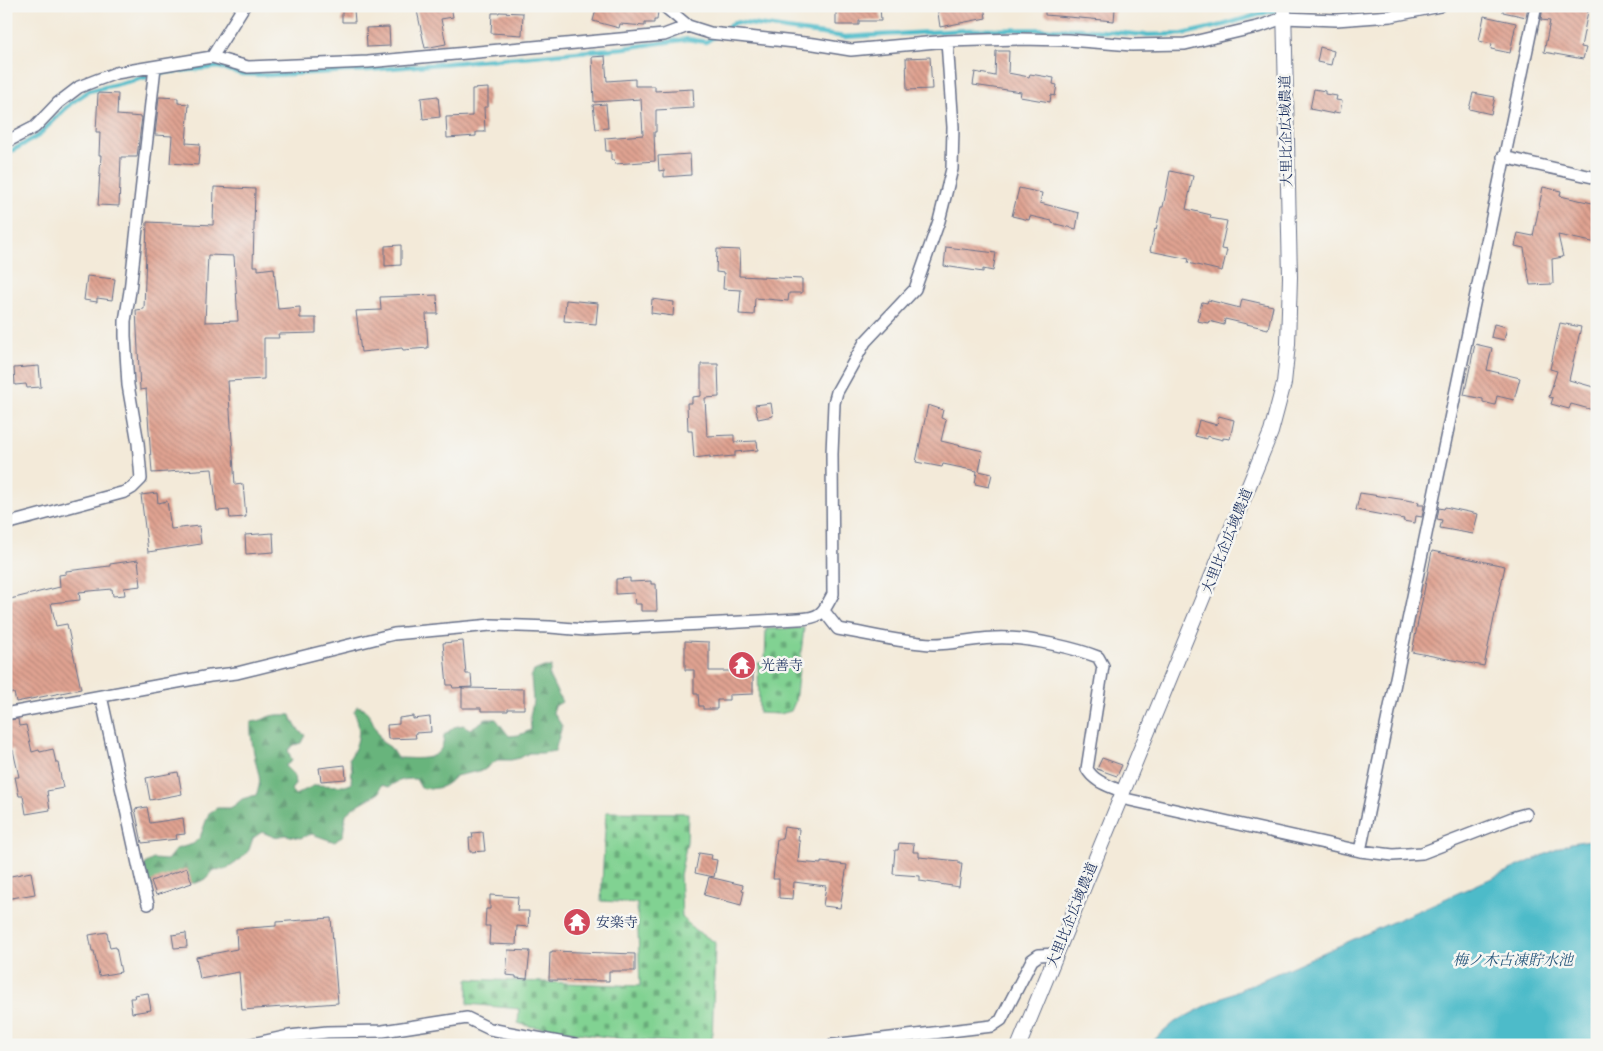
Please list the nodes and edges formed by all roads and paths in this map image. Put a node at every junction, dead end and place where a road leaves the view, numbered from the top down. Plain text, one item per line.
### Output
1 (244, 6) edge
2 (664, 6) edge
3 (1440, 6) edge
4 (1536, 6) edge
5 (1284, 12) edge
6 (688, 26) junction
7 (947, 41) junction
8 (212, 56) junction
9 (155, 67) junction
10 (6, 142) edge
11 (1503, 158) junction
12 (1597, 178) edge
13 (6, 524) edge
14 (824, 611) junction
15 (101, 696) junction
16 (6, 712) edge
17 (1122, 795) junction
18 (1526, 814) dead end
19 (1360, 851) junction
20 (148, 904) dead end
21 (1056, 954) junction
22 (247, 1045) edge
23 (574, 1045) edge
24 (832, 1045) edge
25 (1019, 1045) edge

1 - 8 street
2 - 6 street
3 - 5 street
4 - 11 street
5 - 7 street
5 - 17 street, 大里比企広域農道
6 - 7 street
6 - 8 street
7 - 14 street
8 - 9 street
9 - 10 street
9 - 13 street
11 - 12 street
11 - 19 street
14 - 15 street
14 - 17 street
15 - 16 street
15 - 20 street
17 - 19 street
17 - 21 street, 大里比企広域農道
18 - 19 street
21 - 24 street
21 - 25 street, 大里比企広域農道
22 - 23 street

